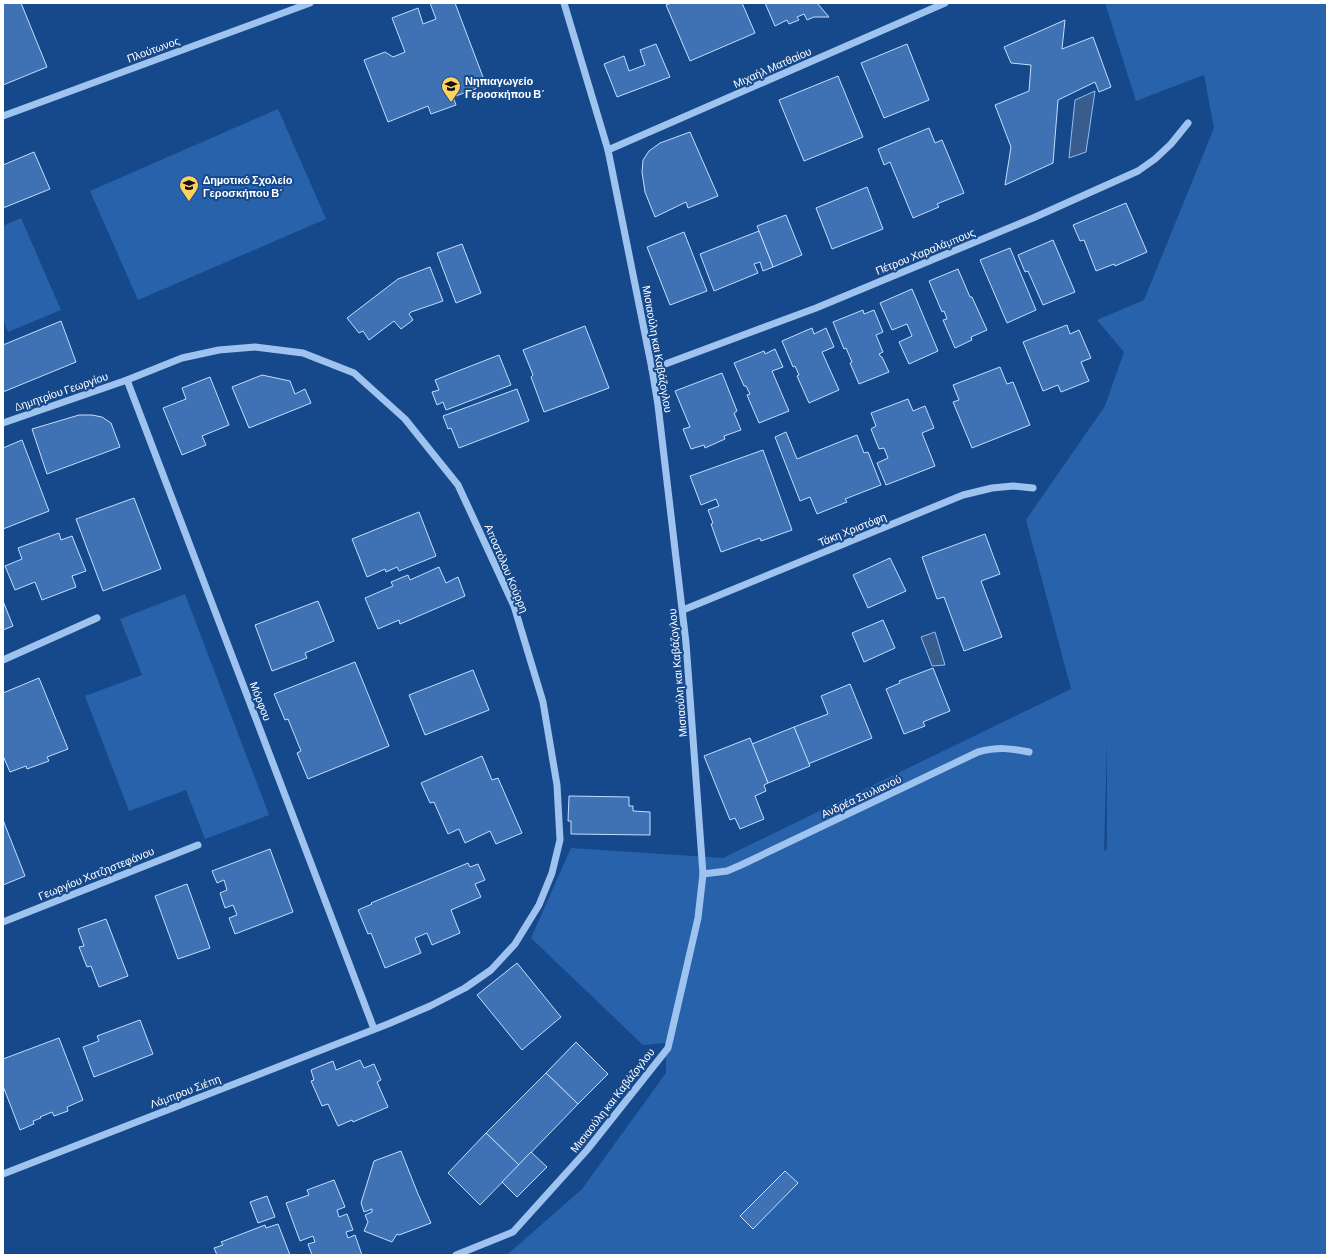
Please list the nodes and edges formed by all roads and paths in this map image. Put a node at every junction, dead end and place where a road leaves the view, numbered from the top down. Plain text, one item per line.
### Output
1 (310, 3) edge
2 (564, 3) edge
3 (945, 3) edge
4 (3, 116) edge
5 (1188, 123) dead end
6 (608, 150) junction
7 (652, 369) junction
8 (127, 380) junction
9 (3, 422) edge
10 (1033, 488) dead end
11 (683, 610) junction
12 (97, 618) dead end
13 (3, 660) edge
14 (1029, 752) dead end
15 (198, 845) dead end
16 (703, 874) junction
17 (3, 922) edge
18 (374, 1029) junction
19 (3, 1174) edge
20 (456, 1255) edge

1 - 4 street, Πλούτωνος
2 - 6 street, Μισιαούλη και Καβάζογλου
3 - 6 street, Μιχαήλ Ματθαίου
5 - 7 street, Πέτρου Χαραλάμπους
6 - 7 street, Μισιαούλη και Καβάζογλου
7 - 11 street, Μισιαούλη και Καβάζογλου
8 - 9 street, Δημητρίου Γεωργίου
8 - 18 street, Μόρφου
8 - 18 street, Αποστόλου Κούρρη
10 - 11 street, Τάκη Χριστόφη
11 - 16 street, Μισιαούλη και Καβάζογλου
12 - 13 street
14 - 16 street, Ανδρέα Στυλιανού
15 - 17 street, Γεωργίου Χατζηστεφάνου
16 - 20 street, Μισιαούλη και Καβάζογλου
18 - 19 street, Λάμπρου Σιέπη

